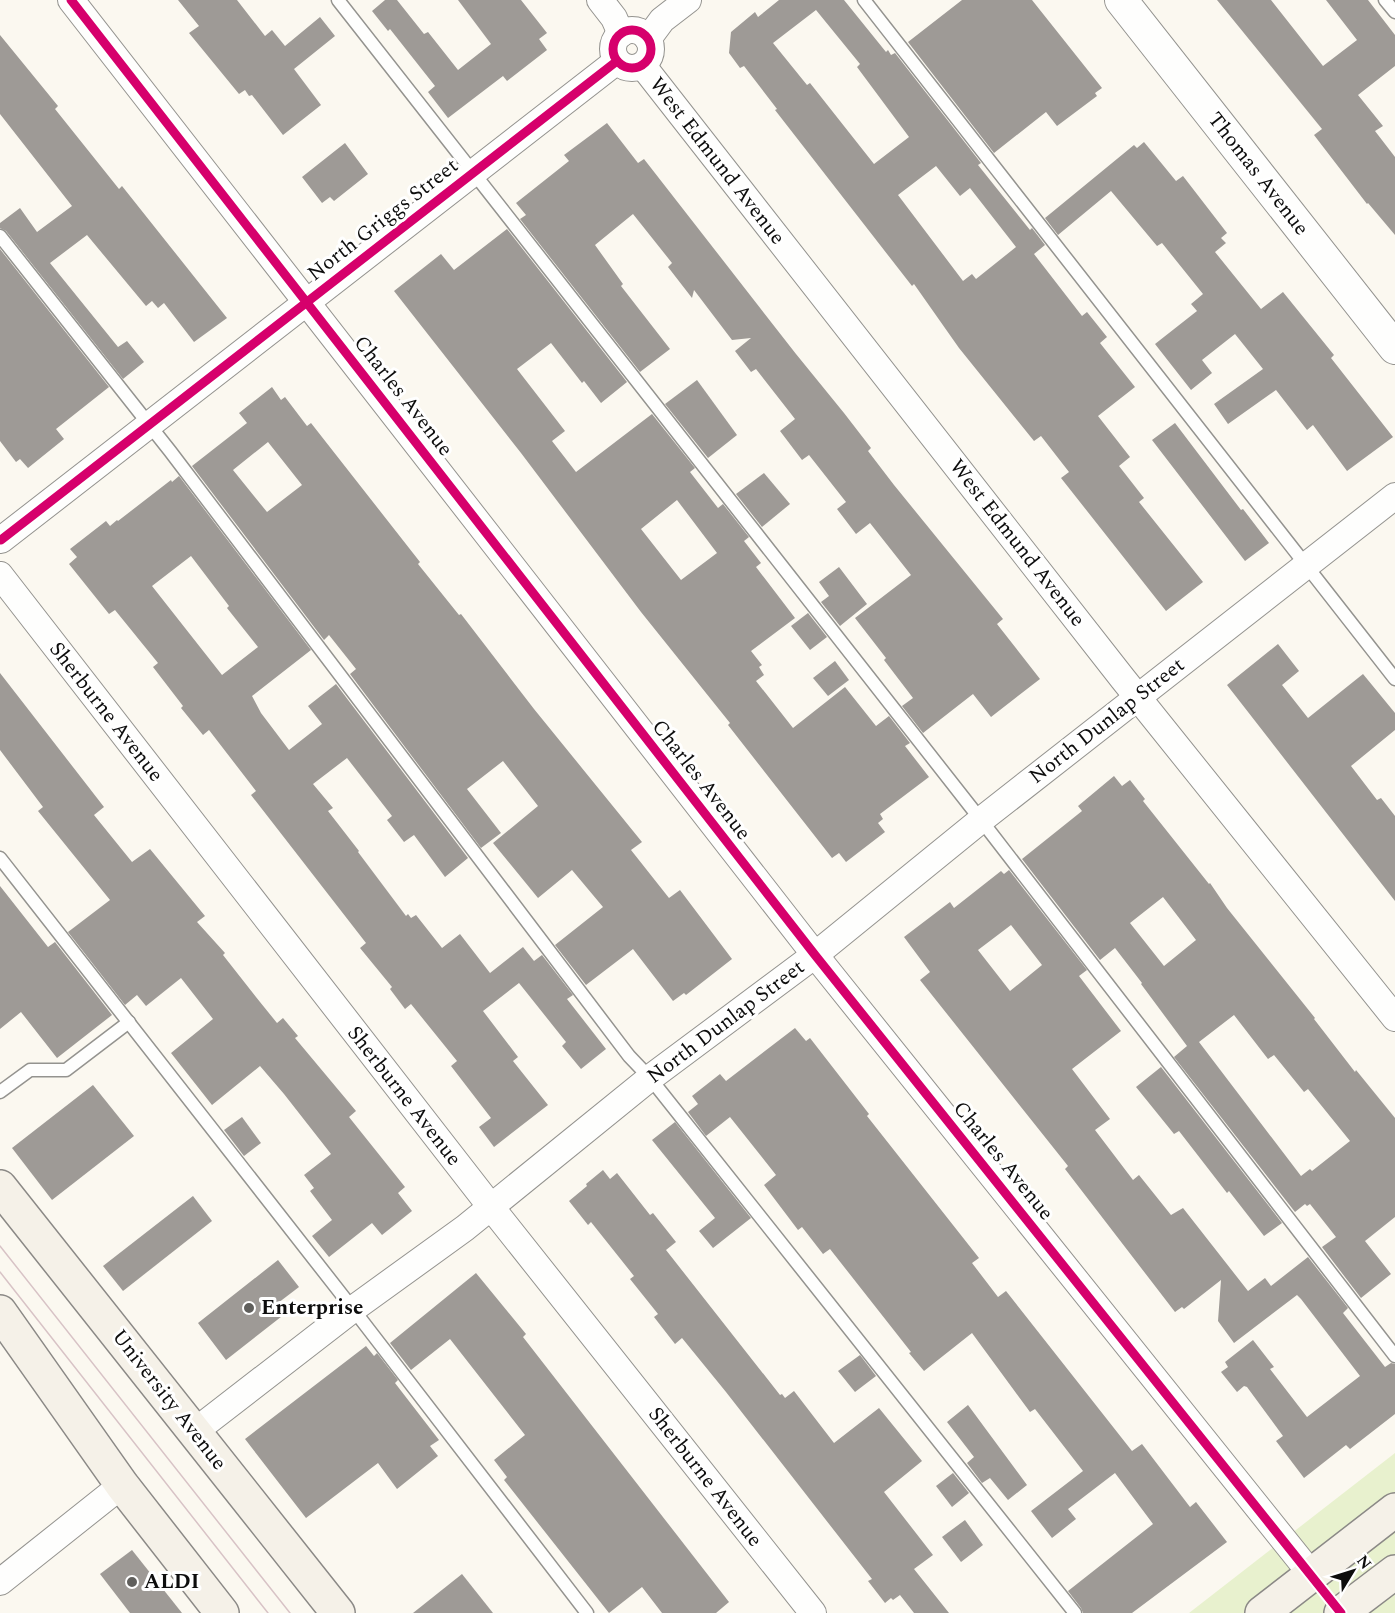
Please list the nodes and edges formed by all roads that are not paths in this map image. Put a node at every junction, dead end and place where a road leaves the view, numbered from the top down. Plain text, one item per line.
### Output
1 (71, 0) edge
2 (338, 0) edge
3 (600, 0) edge
4 (688, 0) edge
5 (864, 0) edge
6 (1121, 0) edge
7 (1385, 0) edge
8 (1395, 12) edge
9 (621, 34) junction
10 (648, 39) junction
11 (617, 62) junction
12 (643, 66) junction
13 (475, 172) junction
14 (0, 236) edge
15 (306, 303) junction
16 (1395, 348) edge
17 (150, 425) junction
18 (1395, 496) edge
19 (1, 540) edge
20 (1305, 564) junction
21 (0, 568) edge
22 (0, 575) edge
23 (1395, 679) edge
24 (1138, 698) junction
25 (981, 819) junction
26 (0, 858) edge
27 (815, 955) junction
28 (1395, 1018) edge
29 (129, 1022) junction
30 (650, 1078) junction
31 (0, 1092) edge
32 (0, 1187) edge
33 (491, 1208) junction
34 (353, 1309) junction
35 (0, 1312) edge
36 (1395, 1356) edge
37 (194, 1432) junction
38 (122, 1485) junction
39 (1395, 1510) edge
40 (1395, 1572) edge
41 (1312, 1575) junction
42 (0, 1582) edge
43 (222, 1613) edge
44 (338, 1613) edge
45 (587, 1613) edge
46 (813, 1613) edge
47 (1075, 1613) edge
48 (1262, 1613) edge
49 (1341, 1613) edge

1 - 15 street, Charles Avenue
2 - 13 lane
3 - 9 street
4 - 10 street
5 - 20 lane
6 - 16 street, Thomas Avenue
7 - 8 lane
9 - 10 street
9 - 11 street
10 - 12 street
11 - 12 street
11 - 13 street, North Griggs Street
12 - 24 street, West Edmund Avenue
13 - 15 street, North Griggs Street
13 - 25 lane
14 - 17 lane
15 - 17 street, North Griggs Street
15 - 27 street, Charles Avenue
17 - 19 street, North Griggs Street
17 - 30 lane
18 - 20 street, North Dunlap Street
19 - 21 street
20 - 23 lane
20 - 24 street, North Dunlap Street
22 - 33 street, Sherburne Avenue
24 - 25 street, North Dunlap Street
24 - 28 street, West Edmund Avenue
25 - 27 street, North Dunlap Street
25 - 36 lane
26 - 29 lane
27 - 30 street, North Dunlap Street
27 - 41 street, Charles Avenue
29 - 31 lane
29 - 34 lane
30 - 33 street, North Dunlap Street
30 - 47 lane
32 - 37 main road, University Avenue
33 - 34 street, North Dunlap Street
33 - 46 street, Sherburne Avenue
34 - 37 street, North Dunlap Street
34 - 45 lane
35 - 38 main road
37 - 44 main road, University Avenue
38 - 42 street
38 - 43 main road
39 - 41 main road
40 - 49 main road
41 - 48 main road

